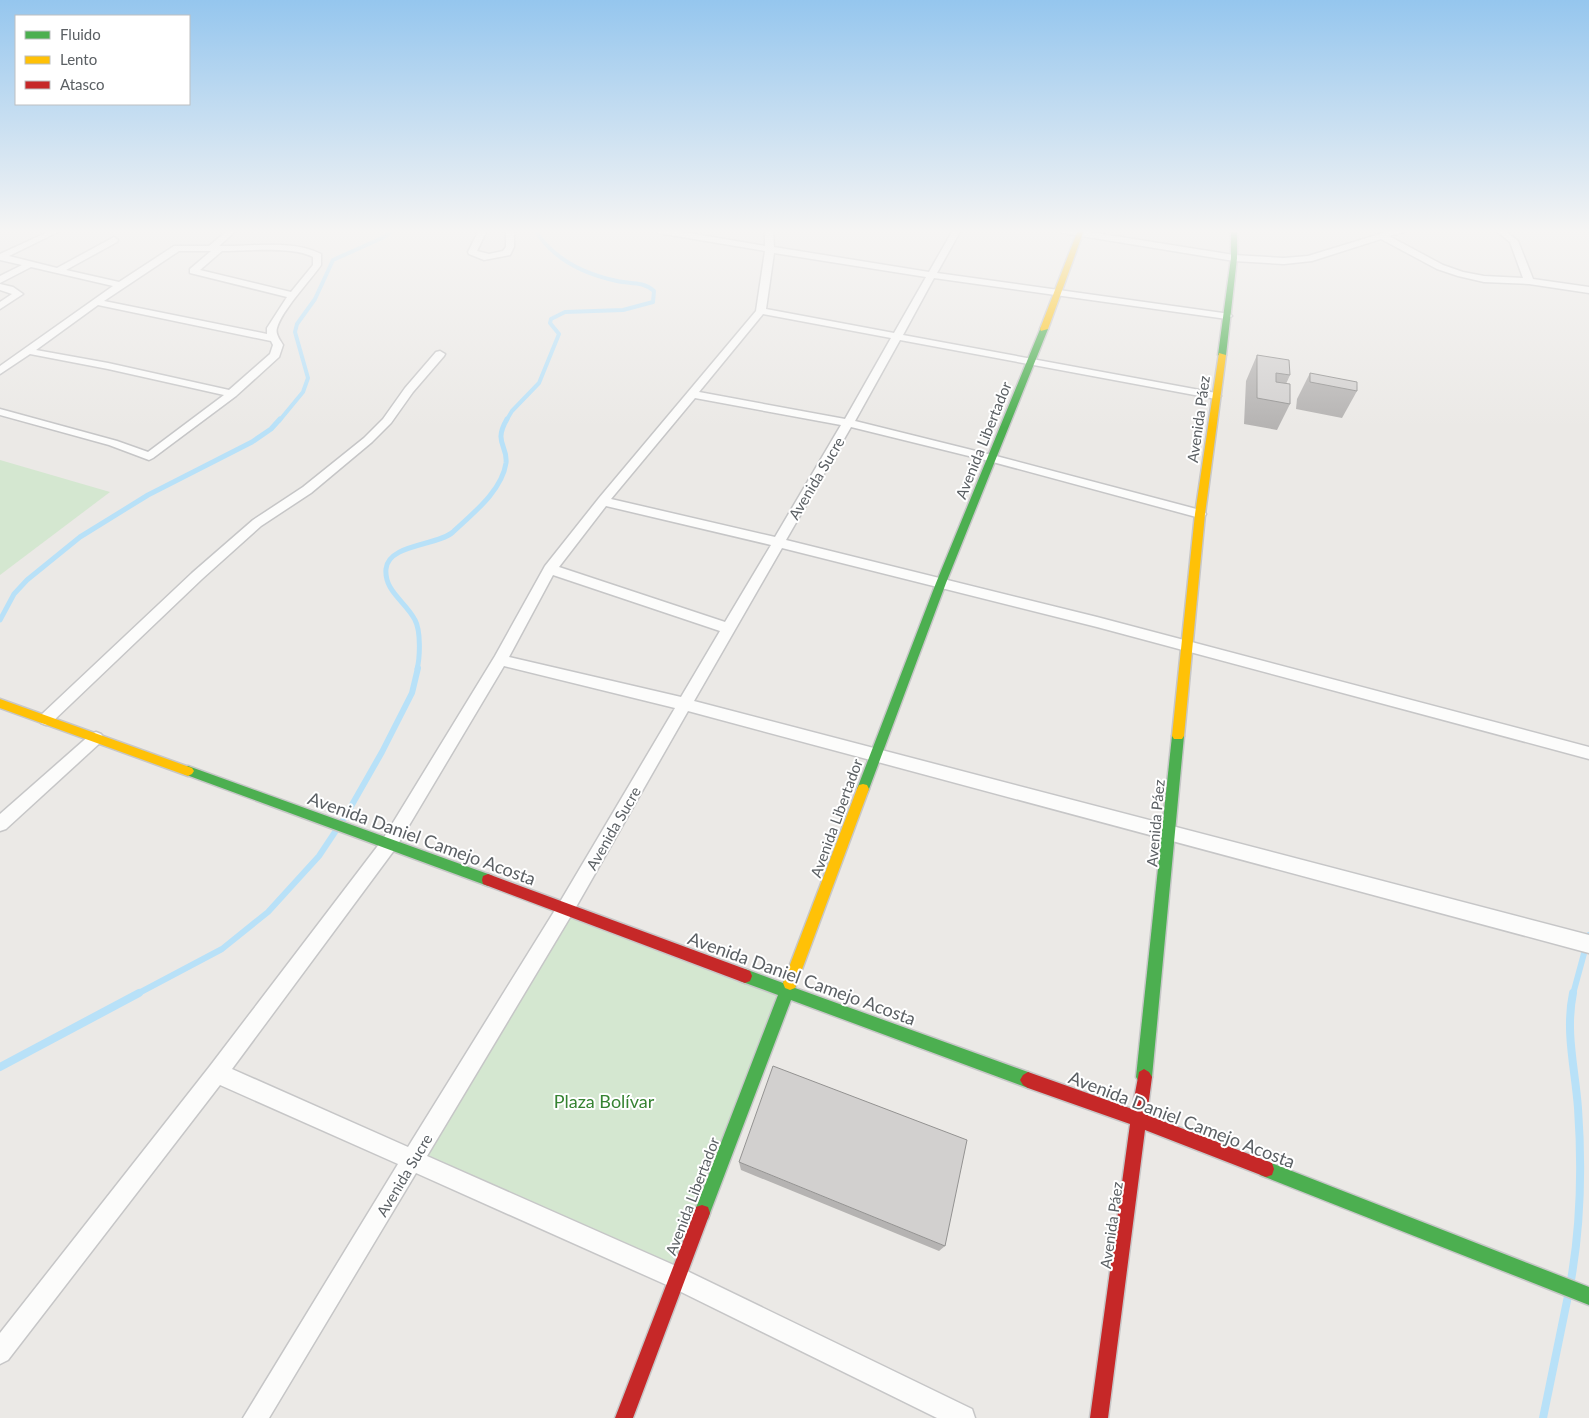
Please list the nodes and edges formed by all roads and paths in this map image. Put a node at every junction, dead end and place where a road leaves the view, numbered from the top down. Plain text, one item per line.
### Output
1 (15, 296) edge
2 (104, 296) edge
3 (291, 296) edge
4 (763, 296) edge
5 (919, 296) edge
6 (1055, 296) edge
7 (1080, 296) edge
8 (1230, 296) edge
9 (96, 302) junction
10 (0, 306) edge
11 (761, 310) junction
12 (1228, 316) junction
13 (897, 336) junction
14 (276, 339) junction
15 (28, 351) junction
16 (440, 354) dead end
17 (1032, 360) junction
18 (0, 371) edge
19 (232, 394) junction
20 (691, 394) junction
21 (1216, 396) junction
22 (0, 412) edge
23 (848, 424) junction
24 (992, 458) junction
25 (603, 501) junction
26 (1200, 514) junction
27 (779, 541) junction
28 (550, 568) junction
29 (942, 583) junction
30 (728, 628) junction
31 (1186, 644) junction
32 (500, 660) junction
33 (0, 703) edge
34 (684, 704) junction
35 (46, 719) junction
36 (96, 738) junction
37 (1589, 753) edge
38 (875, 754) junction
39 (0, 824) edge
40 (1170, 831) junction
41 (389, 844) junction
42 (566, 908) junction
43 (1589, 944) edge
44 (788, 992) junction
45 (217, 1073) junction
46 (1140, 1120) junction
47 (413, 1161) junction
48 (676, 1278) junction
49 (1589, 1296) edge
50 (0, 1352) edge
51 (255, 1418) edge
52 (624, 1418) edge
53 (963, 1418) edge
54 (1099, 1418) edge

1 - 10 street
2 - 9 street
3 - 14 street
4 - 11 street
5 - 13 street, Avenida Sucre
6 - 17 main road, Avenida Libertador
7 - 12 street
8 - 12 main road, Avenida Páez
9 - 14 street
9 - 15 street
11 - 13 street
11 - 20 street
12 - 21 main road, Avenida Páez
13 - 17 street
13 - 23 street, Avenida Sucre
14 - 19 street
15 - 18 street
15 - 19 street
16 - 35 street
17 - 21 street
17 - 24 main road, Avenida Libertador
19 - 22 street
20 - 23 street
20 - 25 street
21 - 26 main road, Avenida Páez
23 - 24 street
23 - 27 street, Avenida Sucre
24 - 26 street
24 - 29 main road, Avenida Libertador
25 - 27 street
25 - 28 street
26 - 31 main road, Avenida Páez
27 - 29 street
27 - 30 street, Avenida Sucre
28 - 30 street
28 - 32 street
29 - 31 street
29 - 38 main road, Avenida Libertador
30 - 34 street, Avenida Sucre
31 - 37 street
31 - 40 main road, Avenida Páez
32 - 34 street
32 - 41 street
33 - 35 main road, Avenida Daniel Camejo Acosta
34 - 38 street
34 - 42 street, Avenida Sucre
35 - 36 main road, Avenida Daniel Camejo Acosta
36 - 39 street
36 - 41 main road, Avenida Daniel Camejo Acosta
38 - 40 street
38 - 44 main road, Avenida Libertador
40 - 43 street
40 - 46 main road, Avenida Páez
41 - 42 main road, Avenida Daniel Camejo Acosta
41 - 45 street
42 - 44 main road, Avenida Daniel Camejo Acosta
42 - 47 street, Avenida Sucre
44 - 46 main road, Avenida Daniel Camejo Acosta
44 - 48 main road, Avenida Libertador
45 - 47 street
45 - 50 street
46 - 49 main road, Avenida Daniel Camejo Acosta
46 - 54 main road, Avenida Páez
47 - 48 street
47 - 51 street, Avenida Sucre
48 - 52 main road, Avenida Libertador
48 - 53 street

